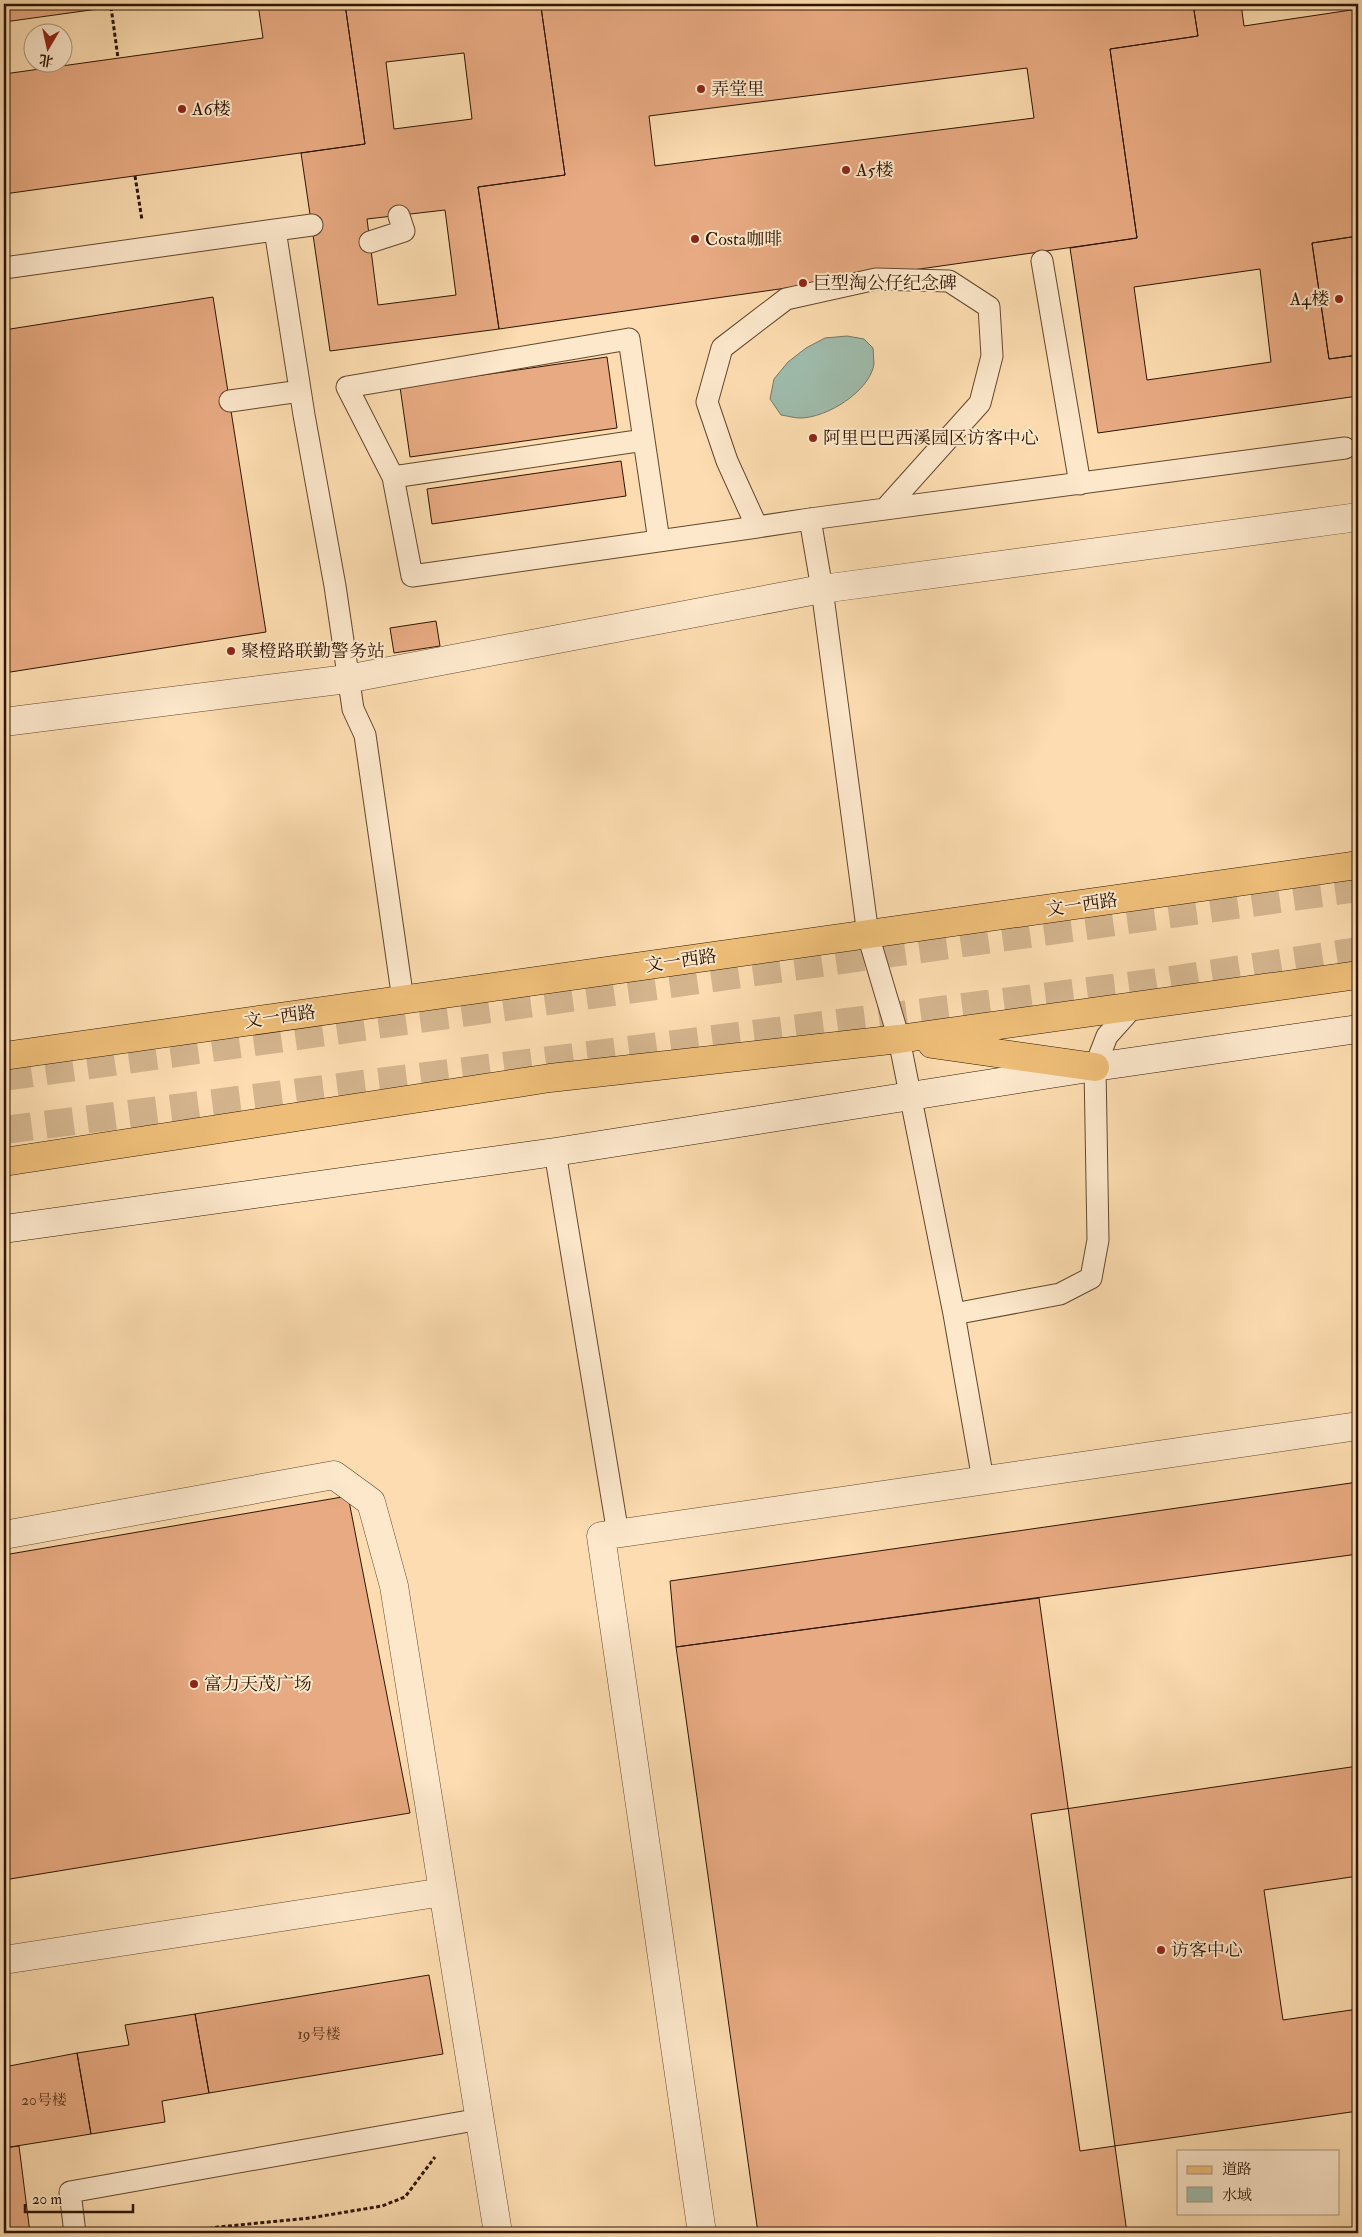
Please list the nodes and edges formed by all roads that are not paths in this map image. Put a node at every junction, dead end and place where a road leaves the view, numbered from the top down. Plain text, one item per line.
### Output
1 (398, 216) dead end
2 (312, 225) dead end
3 (275, 230) junction
4 (370, 242) dead end
5 (1042, 261) dead end
6 (4, 268) edge
7 (300, 391) junction
8 (230, 401) dead end
9 (644, 440) junction
10 (1345, 448) dead end
11 (393, 478) junction
12 (1080, 484) junction
13 (885, 509) junction
14 (1358, 517) edge
15 (810, 519) junction
16 (757, 527) junction
17 (659, 541) junction
18 (822, 589) junction
19 (348, 679) junction
20 (4, 722) edge
21 (1358, 865) edge
22 (868, 936) junction
23 (1358, 975) edge
24 (403, 1000) junction
25 (1133, 1008) junction
26 (1358, 1029) edge
27 (899, 1039) junction
28 (4, 1056) edge
29 (1095, 1067) junction
30 (910, 1096) junction
31 (555, 1152) junction
32 (4, 1162) edge
33 (4, 1229) edge
34 (954, 1314) junction
35 (1358, 1426) edge
36 (983, 1480) junction
37 (618, 1534) junction
38 (4, 1535) edge
39 (443, 1892) junction
40 (4, 1960) edge
41 (470, 2120) junction
42 (75, 2233) edge
43 (498, 2233) edge
44 (702, 2233) edge

1 - 4 lane
2 - 3 lane
3 - 6 lane
3 - 7 lane
5 - 12 lane
7 - 8 lane
7 - 19 lane
9 - 11 lane
9 - 11 lane
9 - 17 lane
10 - 12 lane
11 - 17 lane
12 - 13 lane
13 - 15 lane
13 - 16 lane
14 - 18 street
15 - 16 lane
15 - 18 lane
16 - 17 lane
18 - 19 street
18 - 22 lane
19 - 20 street
19 - 24 lane
21 - 22 main road, 文一西路
22 - 24 main road, 文一西路
22 - 27 lane
23 - 25 main road
24 - 28 main road, 文一西路
25 - 27 main road
25 - 29 lane
26 - 29 street
27 - 29 main road
27 - 30 lane
27 - 32 main road
29 - 30 street
29 - 34 lane
30 - 31 street
30 - 34 lane
31 - 33 street
31 - 37 lane
34 - 36 lane
35 - 36 street
36 - 37 street
37 - 44 street
38 - 39 street
39 - 40 street
39 - 41 street
41 - 42 lane
41 - 43 street

